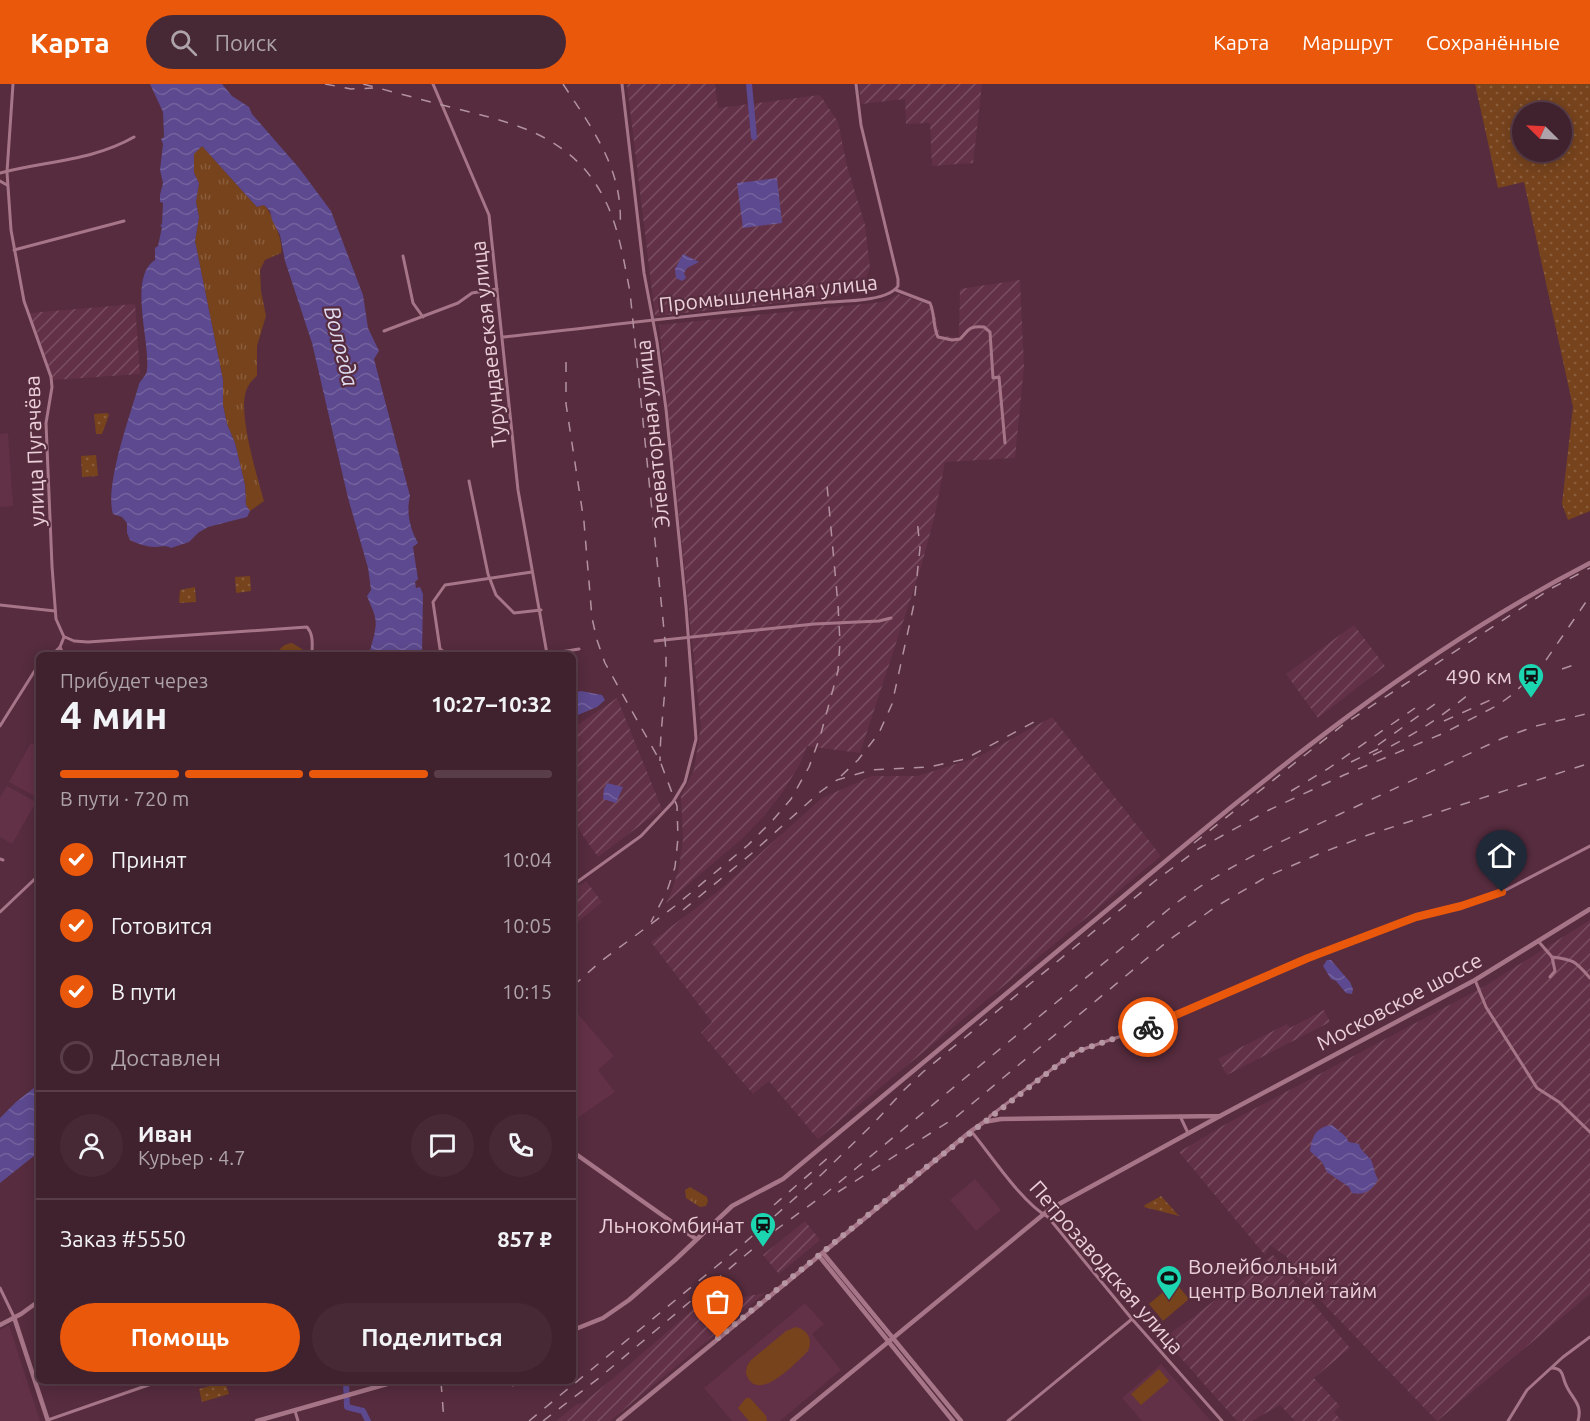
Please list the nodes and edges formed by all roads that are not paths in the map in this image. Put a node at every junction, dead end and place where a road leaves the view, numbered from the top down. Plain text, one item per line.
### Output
1 (13, 84) edge
2 (433, 84) edge
3 (622, 84) edge
4 (856, 84) edge
5 (134, 137) dead end
6 (7, 172) junction
7 (0, 173) edge
8 (0, 181) edge
9 (7, 185) junction
10 (124, 221) dead end
11 (14, 250) junction
12 (402, 256) dead end
13 (497, 289) junction
14 (896, 290) junction
15 (423, 317) junction
16 (654, 321) junction
17 (384, 331) dead end
18 (503, 337) junction
19 (1005, 443) dead end
20 (469, 481) dead end
21 (1590, 563) edge
22 (532, 572) junction
23 (489, 578) junction
24 (0, 605) edge
25 (541, 610) junction
26 (55, 611) junction
27 (891, 618) dead end
28 (64, 637) junction
29 (688, 639) junction
30 (655, 641) dead end
31 (60, 647) junction
32 (579, 649) dead end
33 (55, 652) edge
34 (62, 652) edge
35 (312, 652) edge
36 (444, 652) edge
37 (547, 652) edge
38 (560, 652) edge
39 (36, 669) edge
40 (0, 726) edge
41 (1590, 846) edge
42 (36, 878) edge
43 (576, 883) edge
44 (1590, 909) edge
45 (0, 912) edge
46 (1539, 942) junction
47 (1552, 957) junction
48 (1550, 977) dead end
49 (1590, 978) edge
50 (1475, 980) junction
51 (1180, 1116) junction
52 (1220, 1116) junction
53 (988, 1121) junction
54 (972, 1131) junction
55 (1590, 1132) edge
56 (1188, 1133) junction
57 (576, 1154) edge
58 (1043, 1214) junction
59 (694, 1238) junction
60 (821, 1254) junction
61 (0, 1288) edge
62 (36, 1303) edge
63 (14, 1317) junction
64 (1132, 1319) junction
65 (0, 1324) edge
66 (576, 1329) edge
67 (1590, 1336) edge
68 (891, 1340) junction
69 (1552, 1368) junction
70 (36, 1384) edge
71 (36, 1384) edge
72 (151, 1384) edge
73 (387, 1384) edge
74 (295, 1410) junction
75 (48, 1420) edge
76 (257, 1421) edge
77 (298, 1421) edge
78 (618, 1421) edge
79 (792, 1421) edge
80 (952, 1421) edge
81 (961, 1421) edge
82 (1008, 1421) edge
83 (1222, 1421) edge
84 (1508, 1421) edge
85 (1578, 1421) edge

1 - 6 street, улица Пугачёва
2 - 13 street, Турундаевская улица
3 - 16 street, Элеваторная улица
4 - 14 street, Промышленная улица
5 - 6 street
6 - 7 street
6 - 9 street, улица Пугачёва
8 - 9 street
9 - 11 street, улица Пугачёва
10 - 11 street
11 - 26 street, улица Пугачёва
12 - 15 street
13 - 15 street
13 - 18 street, Турундаевская улица
14 - 16 street, Промышленная улица
14 - 19 street
15 - 17 street
16 - 18 street, Промышленная улица
16 - 29 street, Элеваторная улица
18 - 22 street, Турундаевская улица
20 - 23 street
21 - 59 street
22 - 23 street
22 - 25 street, Турундаевская улица
23 - 25 street
23 - 36 street
24 - 26 street
25 - 37 street, Турундаевская улица
26 - 28 street, улица Пугачёва
27 - 29 street
28 - 31 street
28 - 35 street
29 - 30 street
29 - 43 street, Элеваторная улица
31 - 33 street
31 - 34 street
32 - 38 street
39 - 40 street
41 - 53 street
42 - 45 street
44 - 46 street, Московское шоссе
46 - 47 street
46 - 50 street, Московское шоссе
47 - 48 street
47 - 49 street
50 - 52 street, Московское шоссе
50 - 55 street
51 - 52 street, Московское шоссе
51 - 53 street, Московское шоссе
51 - 56 street
52 - 56 street, Московское шоссе
53 - 54 street
54 - 58 street, Петрозаводская улица
54 - 60 street
56 - 58 street, Московское шоссе
57 - 59 street
58 - 64 street, Петрозаводская улица
58 - 68 street, Московское шоссе
59 - 66 street
60 - 68 street
60 - 78 street
61 - 63 street
62 - 63 street
63 - 65 street
63 - 70 street
64 - 82 street
64 - 83 street, Петрозаводская улица
67 - 69 street
68 - 79 street, Московское шоссе
68 - 80 street
68 - 81 street
69 - 84 street
69 - 85 street
71 - 75 street
72 - 75 street
73 - 74 street
74 - 76 street
74 - 77 street

